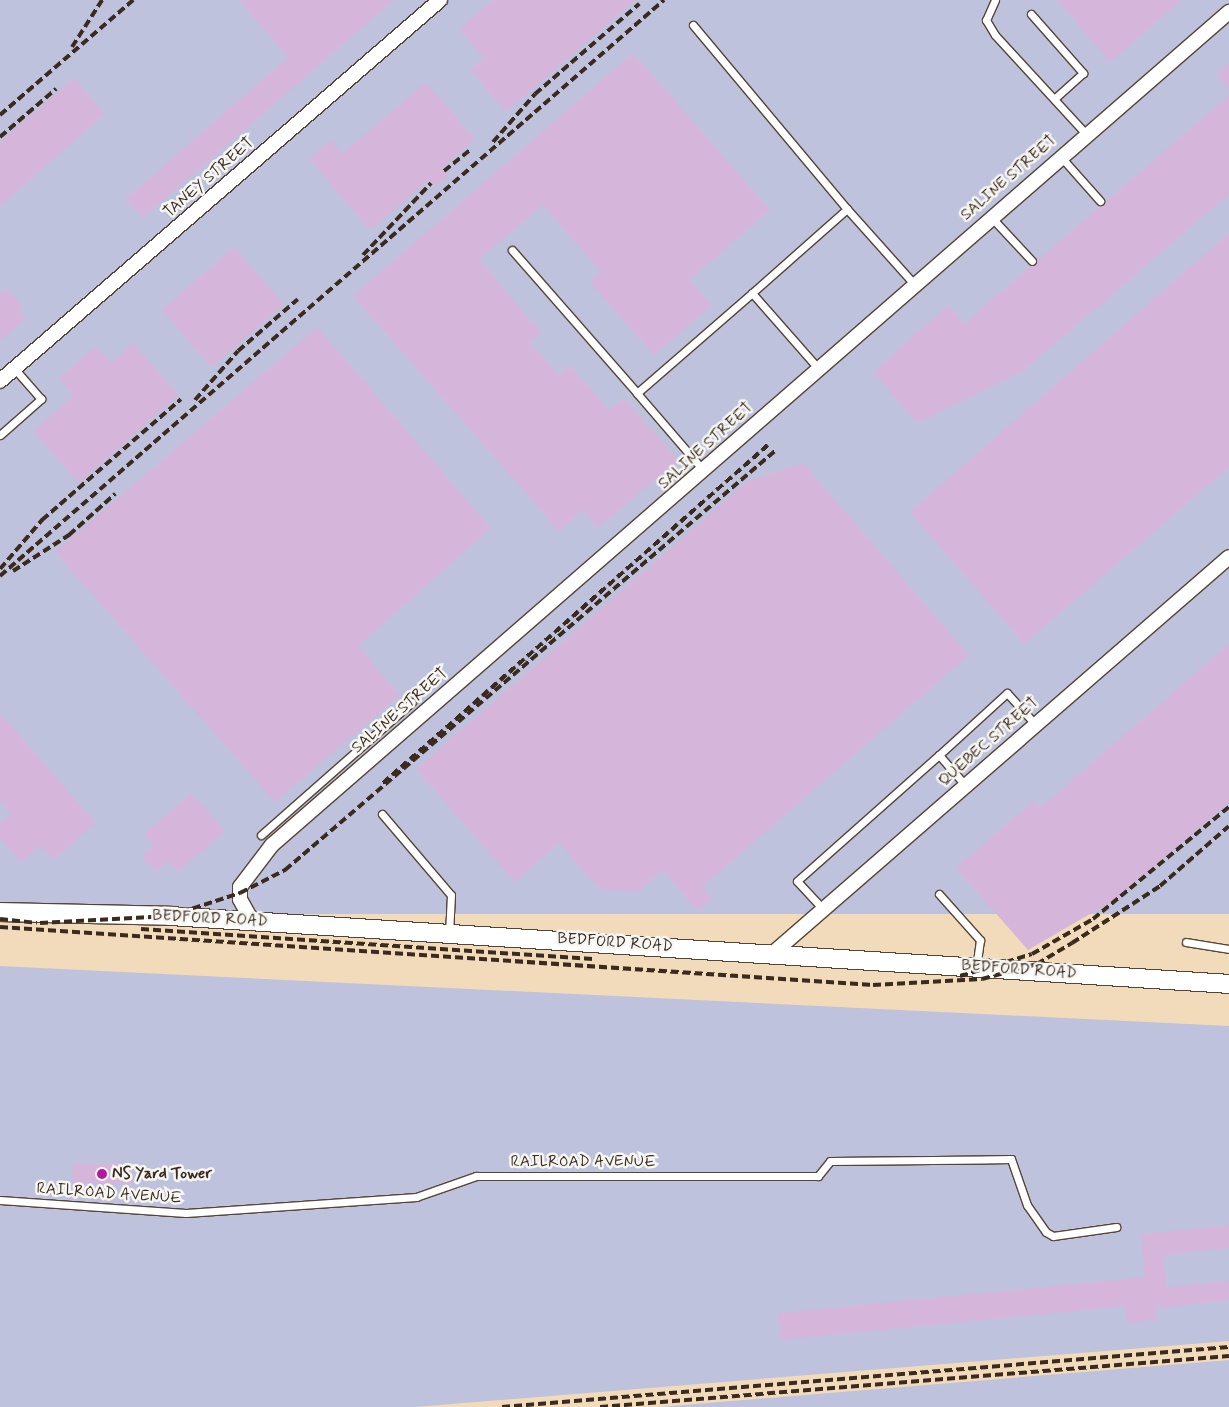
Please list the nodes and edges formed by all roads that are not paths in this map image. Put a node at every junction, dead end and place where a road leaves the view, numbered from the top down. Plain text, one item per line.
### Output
1 (440, 0) edge
2 (995, 0) edge
3 (1229, 12) edge
4 (1031, 14) dead end
5 (693, 25) dead end
6 (1055, 98) junction
7 (1086, 134) junction
8 (1061, 156) junction
9 (1100, 201) dead end
10 (847, 209) junction
11 (991, 217) junction
12 (512, 250) dead end
13 (1032, 262) dead end
14 (914, 284) junction
15 (752, 293) junction
16 (14, 368) junction
17 (818, 368) junction
18 (0, 380) edge
19 (637, 393) junction
20 (0, 434) edge
21 (705, 471) junction
22 (1229, 557) edge
23 (412, 702) dead end
24 (1036, 725) junction
25 (356, 752) junction
26 (939, 755) junction
27 (366, 764) junction
28 (966, 786) junction
29 (382, 814) dead end
30 (261, 836) dead end
31 (939, 894) dead end
32 (823, 909) junction
33 (0, 912) edge
34 (252, 921) junction
35 (449, 933) junction
36 (1186, 942) dead end
37 (1229, 949) edge
38 (772, 954) junction
39 (976, 968) junction
40 (1229, 984) edge
41 (0, 1200) edge
42 (1116, 1227) dead end

1 - 16 street, TANEY STREET
2 - 6 lane
3 - 7 street, SALINE STREET
4 - 6 lane
5 - 10 lane
6 - 7 lane
7 - 8 street, SALINE STREET
8 - 9 lane
8 - 11 street, SALINE STREET
10 - 14 lane
10 - 15 lane
11 - 13 lane
11 - 14 street, SALINE STREET
12 - 19 lane
14 - 17 street, SALINE STREET
15 - 17 lane
15 - 19 lane
16 - 18 street, TANEY STREET
16 - 20 lane
17 - 21 street, SALINE STREET
19 - 21 lane
21 - 27 street, SALINE STREET
22 - 24 street, QUEBEC STREET
23 - 25 lane
24 - 26 lane
24 - 28 street, QUEBEC STREET
25 - 27 lane
25 - 30 lane
26 - 28 lane
26 - 32 lane
27 - 34 street, SALINE STREET
28 - 32 street, QUEBEC STREET
29 - 35 lane
31 - 39 lane
32 - 38 street, QUEBEC STREET
33 - 34 street, BEDFORD ROAD
34 - 35 street, BEDFORD ROAD
35 - 38 street, BEDFORD ROAD
36 - 37 lane
38 - 39 street, BEDFORD ROAD
39 - 40 street, BEDFORD ROAD
41 - 42 lane, RAILROAD AVENUE

